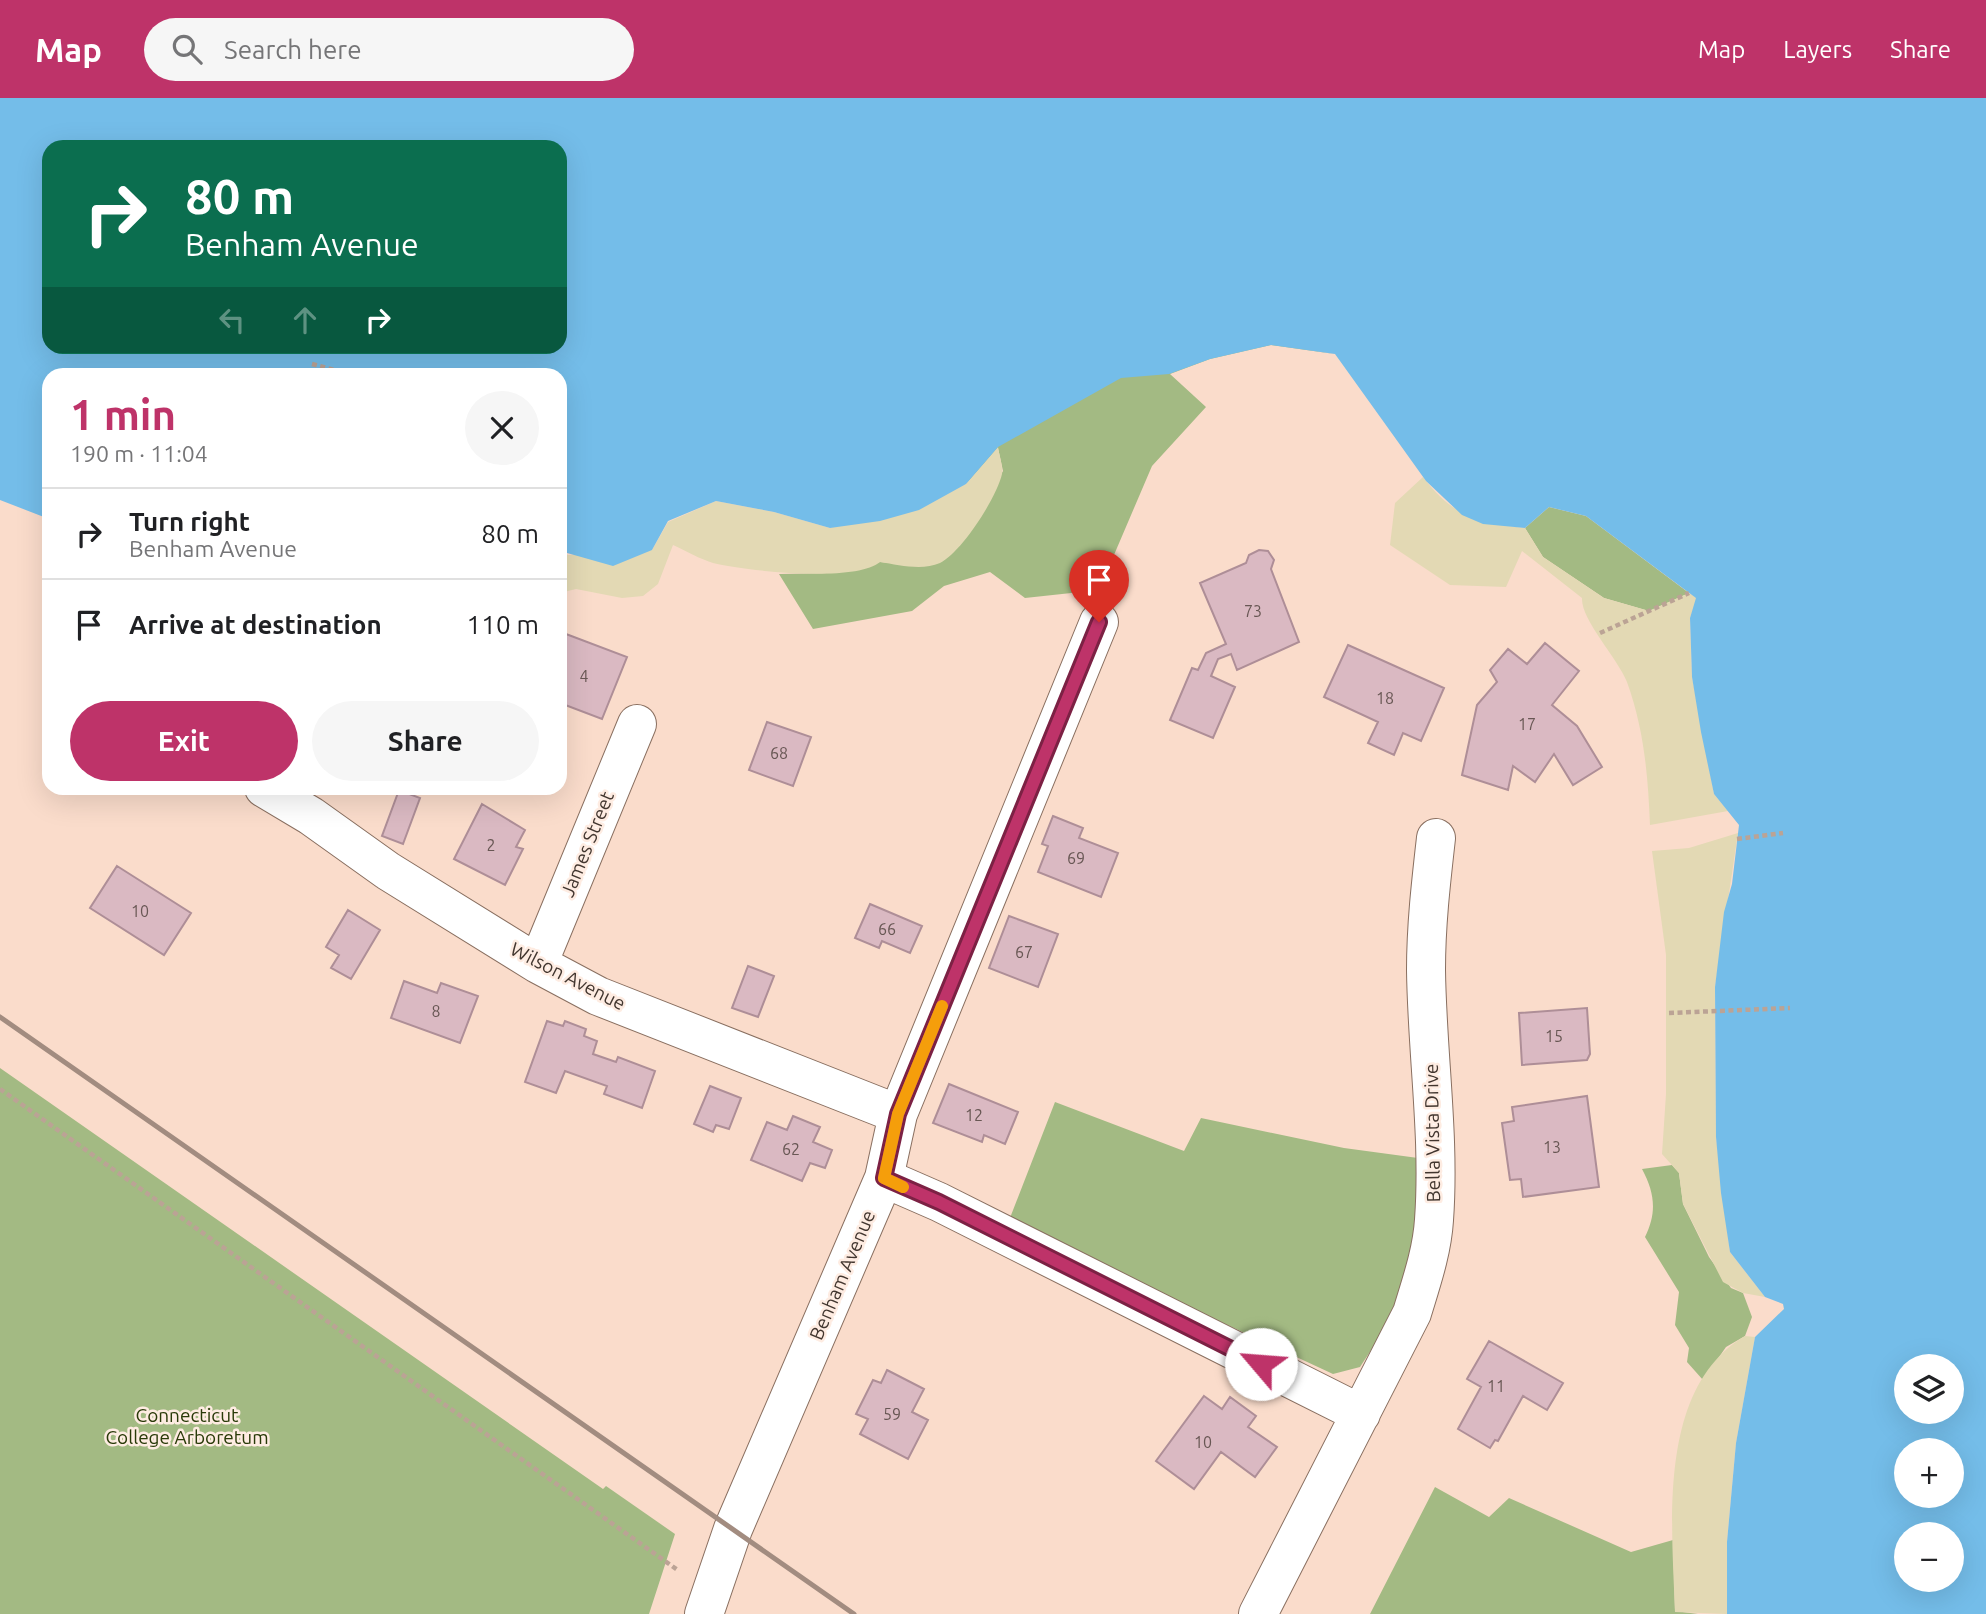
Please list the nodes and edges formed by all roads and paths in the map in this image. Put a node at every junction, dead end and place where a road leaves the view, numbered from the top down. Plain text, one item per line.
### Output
1 (312, 364) dead end
2 (327, 368) edge
3 (1689, 593) dead end
4 (1099, 622) dead end
5 (1600, 633) dead end
6 (637, 724) dead end
7 (276, 795) edge
8 (1783, 834) dead end
9 (1436, 838) dead end
10 (1737, 839) dead end
11 (538, 964) junction
12 (1790, 1008) dead end
13 (1670, 1013) dead end
14 (0, 1089) edge
15 (898, 1114) junction
16 (884, 1178) junction
17 (1361, 1414) junction
18 (707, 1604) edge
19 (1258, 1614) edge

1 - 2 path
3 - 5 path
4 - 15 street, Benham Avenue
6 - 11 street, James Street
7 - 11 street, Wilson Avenue
8 - 10 path
9 - 17 street, Bella Vista Drive
11 - 15 street, Wilson Avenue
12 - 13 path
14 - 18 path
15 - 16 street, Benham Avenue
16 - 17 street
16 - 18 street, Benham Avenue
17 - 19 street, Bella Vista Drive

